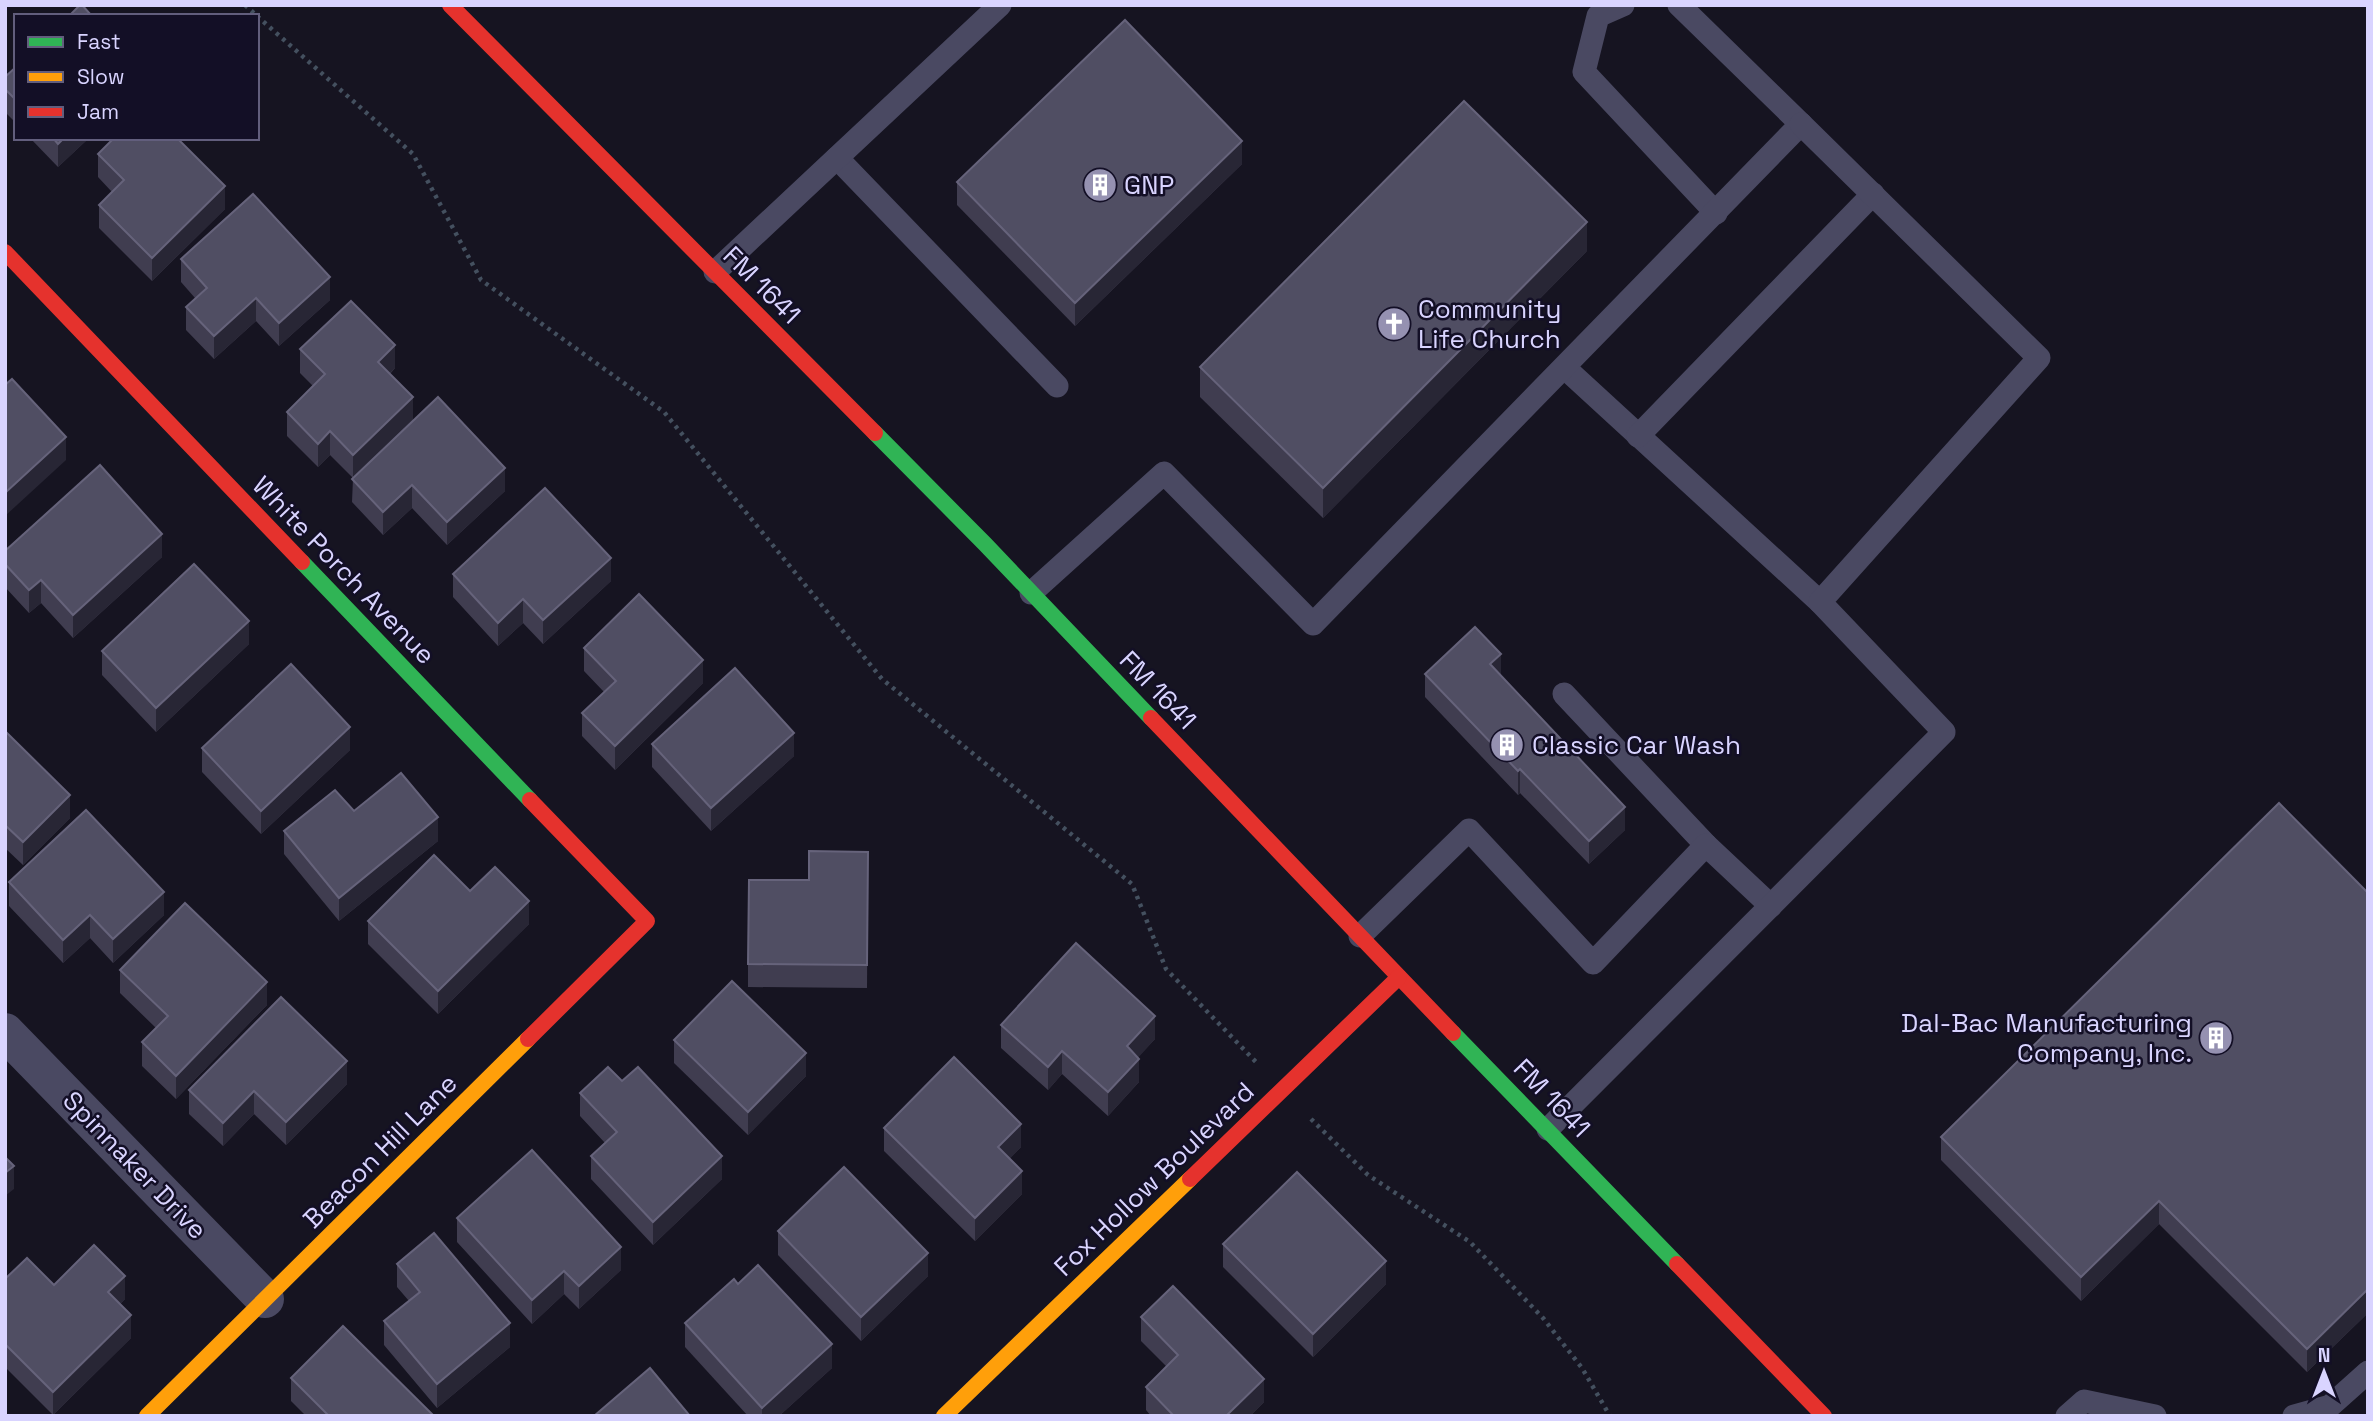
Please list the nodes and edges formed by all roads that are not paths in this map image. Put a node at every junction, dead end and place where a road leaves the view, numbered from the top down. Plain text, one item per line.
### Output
1 (450, 5) edge
2 (1000, 5) edge
3 (1623, 5) edge
4 (1679, 5) edge
5 (1801, 124) junction
6 (837, 158) junction
7 (1872, 194) junction
8 (1716, 213) junction
9 (5, 252) edge
10 (715, 272) junction
11 (1564, 368) junction
12 (1057, 386) dead end
13 (1638, 436) junction
14 (1031, 593) junction
15 (1820, 601) junction
16 (1564, 694) dead end
17 (1706, 845) junction
18 (1771, 906) junction
19 (647, 921) joint
20 (1360, 936) junction
21 (1399, 978) junction
22 (5, 1032) edge
23 (1548, 1129) junction
24 (265, 1299) junction
25 (2368, 1372) edge
26 (147, 1416) edge
27 (944, 1416) edge
28 (1824, 1416) edge
29 (2067, 1416) edge
30 (2155, 1416) edge
31 (2294, 1416) edge

1 - 10 street, FM 1641 / FM 1641
2 - 6 lane
3 - 8 lane
4 - 5 lane
5 - 7 lane
5 - 8 lane
6 - 10 lane
6 - 12 lane
7 - 13 lane
7 - 15 lane
8 - 11 lane
9 - 19 street, White Porch Avenue
10 - 14 street, FM 1641 / FM 1641
11 - 13 lane
11 - 14 lane
13 - 15 lane
14 - 20 street, FM 1641 / FM 1641
15 - 18 lane
16 - 17 lane
17 - 18 lane
17 - 20 lane
18 - 23 lane
19 - 24 street, Beacon Hill Lane
20 - 21 street, FM 1641 / FM 1641
21 - 23 street, FM 1641 / FM 1641
21 - 27 street, Fox Hollow Boulevard
22 - 24 street, Spinnaker Drive
23 - 28 street, FM 1641 / FM 1641
24 - 26 street, Beacon Hill Lane
25 - 31 lane
29 - 30 lane

